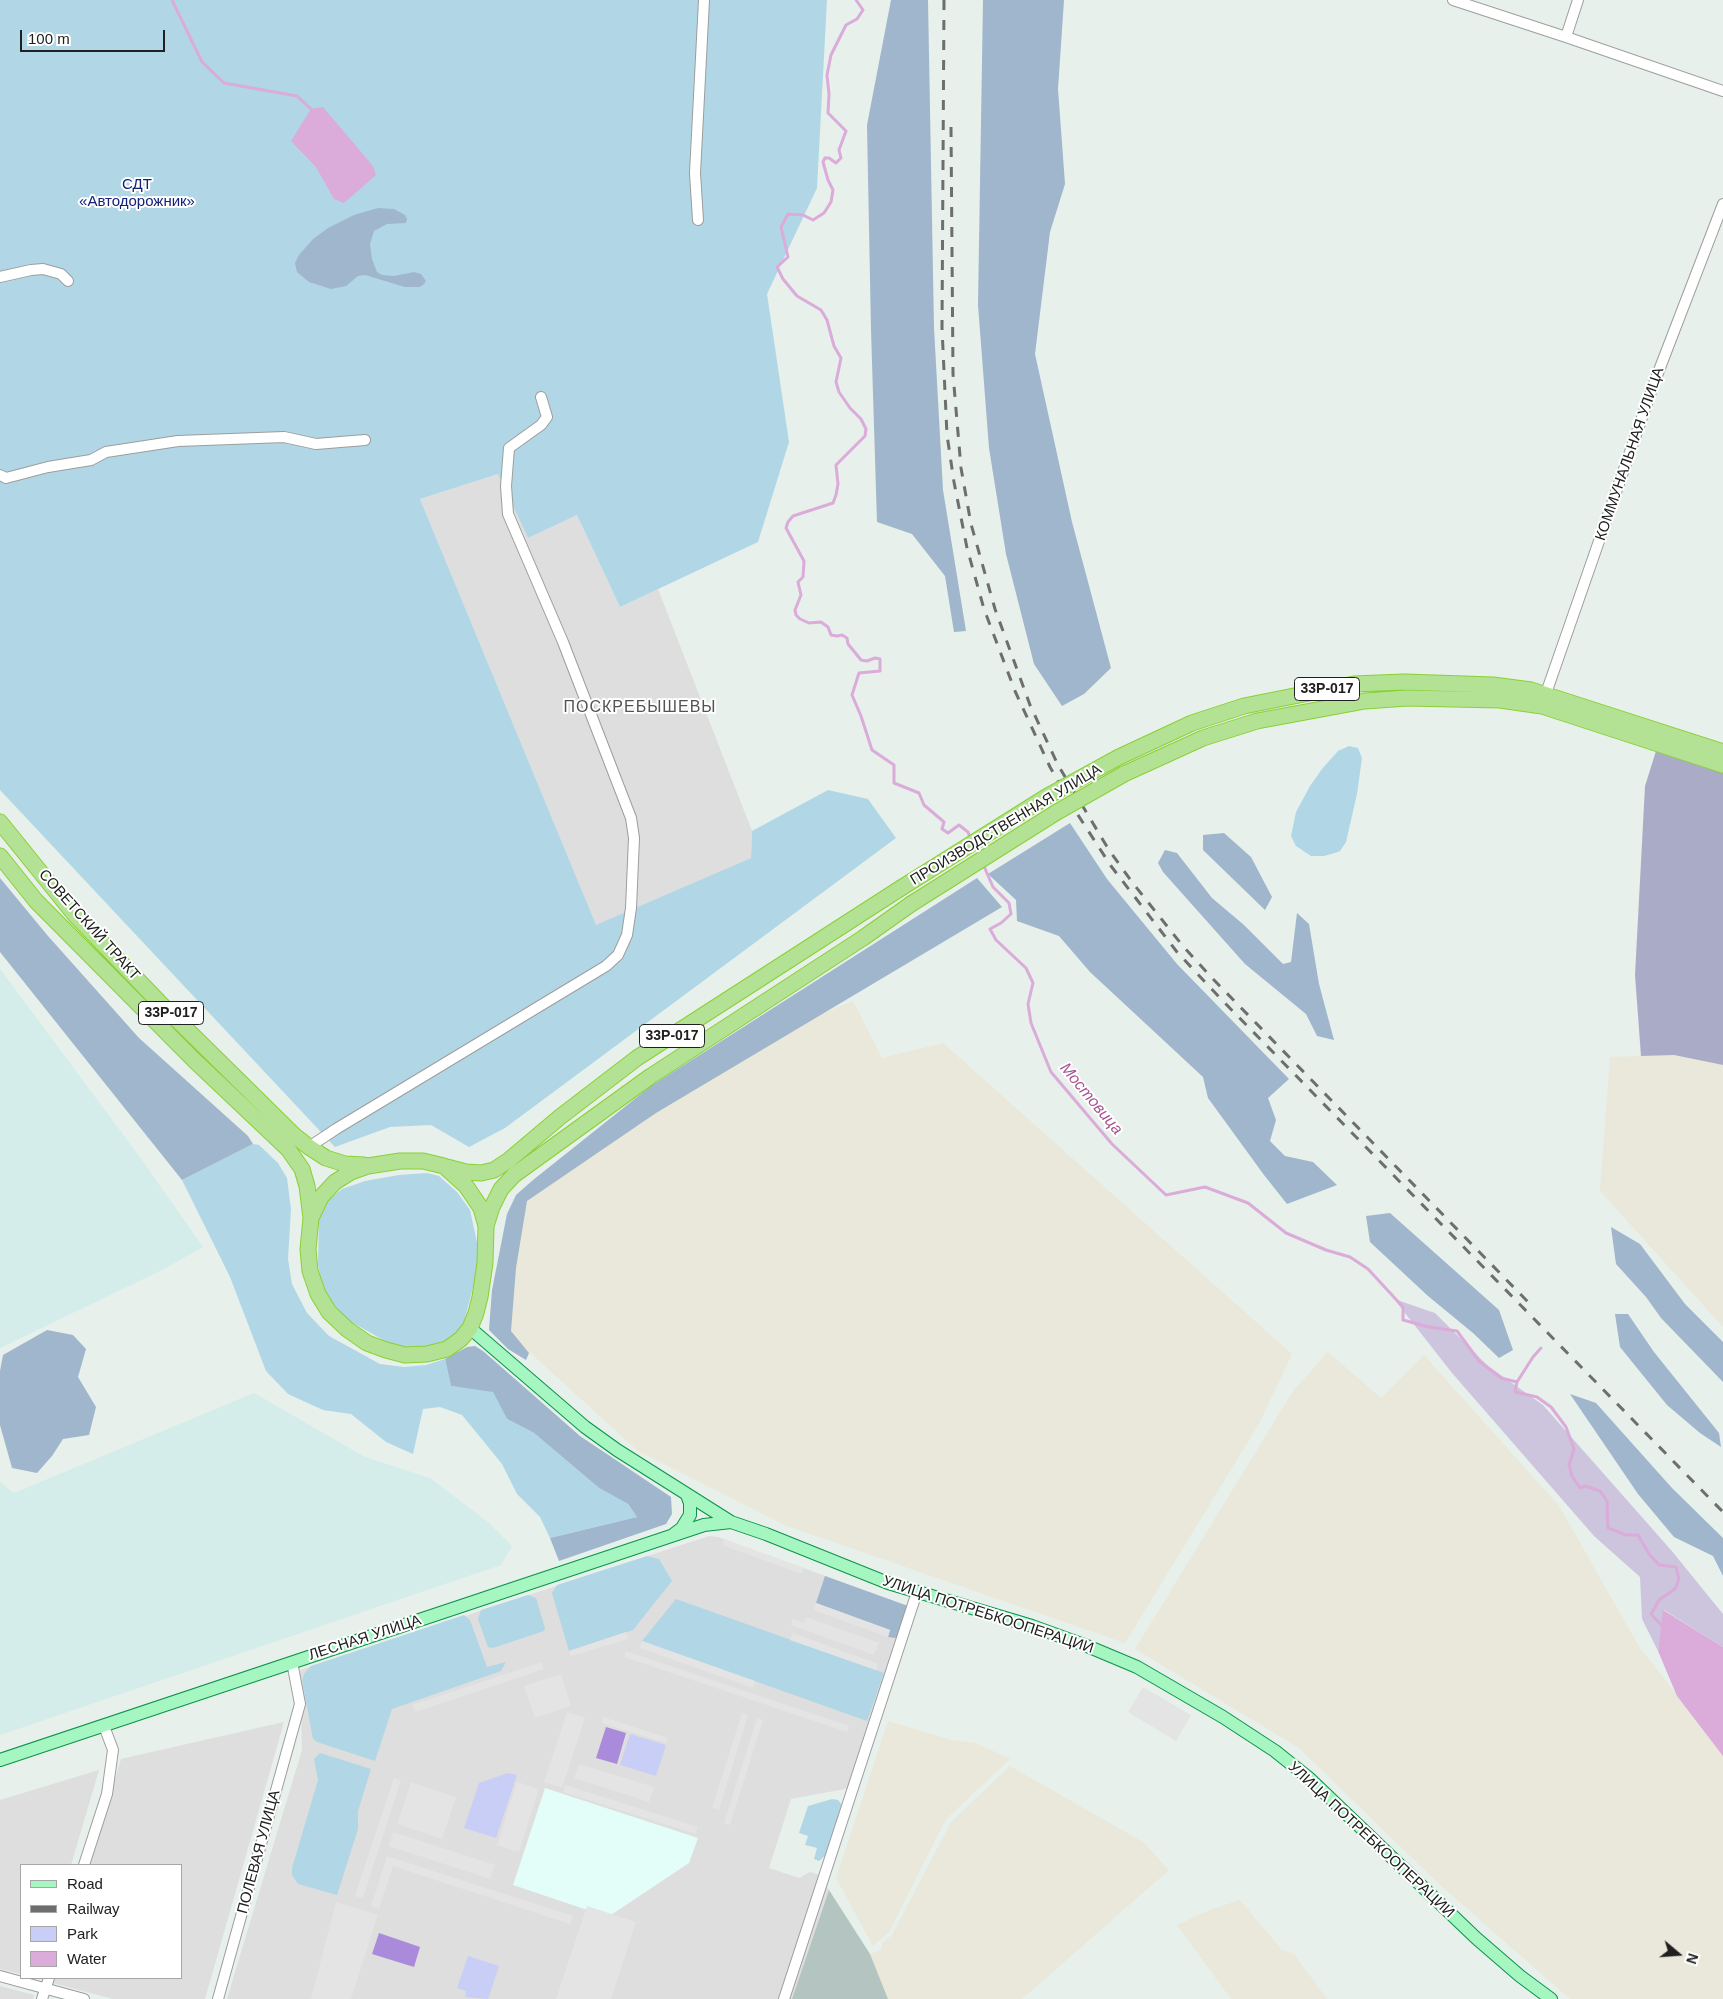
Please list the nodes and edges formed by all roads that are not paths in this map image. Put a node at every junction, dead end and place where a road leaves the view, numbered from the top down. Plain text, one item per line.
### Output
1 (704, 0) edge
2 (1452, 0) edge
3 (1578, 0) edge
4 (1566, 37) junction
5 (1723, 91) edge
6 (1723, 204) edge
7 (698, 220) dead end
8 (0, 277) edge
9 (68, 281) dead end
10 (541, 397) dead end
11 (365, 440) dead end
12 (0, 475) edge
13 (1544, 700) junction
14 (1723, 752) edge
15 (1723, 765) edge
16 (0, 822) edge
17 (0, 856) edge
18 (309, 1147) junction
19 (368, 1166) junction
20 (444, 1166) junction
21 (311, 1218) junction
22 (486, 1226) junction
23 (470, 1328) junction
24 (686, 1495) junction
25 (731, 1522) junction
26 (672, 1536) junction
27 (917, 1592) junction
28 (292, 1662) junction
29 (104, 1726) junction
30 (0, 1760) edge
31 (84, 1864) edge
32 (0, 1976) edge
33 (20, 1979) edge
34 (20, 1979) edge
35 (47, 1983) edge
36 (42, 1999) edge
37 (84, 1999) edge
38 (218, 1999) edge
39 (784, 1999) edge
40 (1550, 1999) edge

1 - 7 street
2 - 4 street
3 - 4 street
4 - 5 street
6 - 13 street, КОММУНАЛЬНАЯ УЛИЦА
8 - 9 street
10 - 18 street
11 - 12 street
13 - 14 highway, ПРОИЗВОДСТВЕННАЯ УЛИЦА / 33Р-017
13 - 15 highway, ПРОИЗВОДСТВЕННАЯ УЛИЦА / 33Р-017
13 - 20 highway, ПРОИЗВОДСТВЕННАЯ УЛИЦА / 33Р-017, bridge
13 - 22 highway, ПРОИЗВОДСТВЕННАЯ УЛИЦА / 33Р-017, bridge
16 - 18 highway, СОВЕТСКИЙ ТРАКТ / 33Р-017
17 - 21 highway, СОВЕТСКИЙ ТРАКТ / 33Р-017
18 - 19 highway, СОВЕТСКИЙ ТРАКТ / 33Р-017
19 - 20 highway, 33Р-017
19 - 21 highway, 33Р-017
20 - 22 highway, 33Р-017
21 - 23 highway, 33Р-017
22 - 23 highway, 33Р-017
23 - 24 main road, УЛИЦА ПОТРЕБКООПЕРАЦИИ
24 - 25 main road, УЛИЦА ПОТРЕБКООПЕРАЦИИ
24 - 26 main road
25 - 26 main road, ЛЕСНАЯ УЛИЦА
25 - 27 main road, УЛИЦА ПОТРЕБКООПЕРАЦИИ
26 - 28 main road, ЛЕСНАЯ УЛИЦА
27 - 39 street
27 - 40 main road, УЛИЦА ПОТРЕБКООПЕРАЦИИ
28 - 29 main road, ЛЕСНАЯ УЛИЦА
28 - 38 street, ПОЛЕВАЯ УЛИЦА
29 - 30 main road, ЛЕСНАЯ УЛИЦА
29 - 31 street
32 - 34 street
33 - 35 street
35 - 36 street
35 - 37 street

